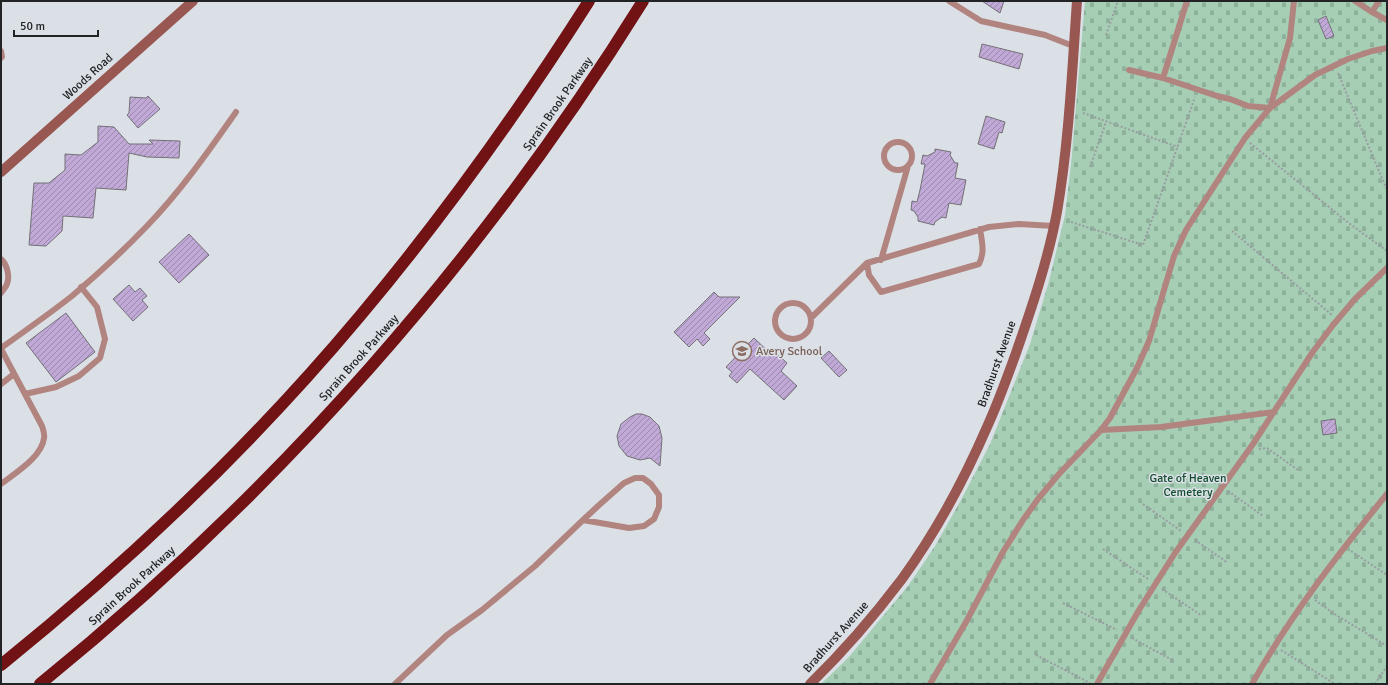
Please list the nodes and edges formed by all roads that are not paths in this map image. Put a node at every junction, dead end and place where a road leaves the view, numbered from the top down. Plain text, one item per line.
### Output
1 (193, 1) edge
2 (589, 1) edge
3 (643, 1) edge
4 (949, 1) edge
5 (1077, 1) edge
6 (1187, 1) edge
7 (1294, 1) edge
8 (1355, 1) edge
9 (1379, 1) edge
10 (1372, 12) junction
11 (1387, 20) edge
12 (1073, 46) junction
13 (1387, 48) edge
14 (1, 51) edge
15 (1, 58) edge
16 (1129, 70) dead end
17 (1163, 78) junction
18 (1270, 108) junction
19 (236, 112) dead end
20 (908, 166) junction
21 (1, 172) edge
22 (1054, 226) junction
23 (980, 229) junction
24 (1, 259) edge
25 (881, 260) junction
26 (867, 264) junction
27 (1387, 268) edge
28 (81, 288) junction
29 (1, 293) edge
30 (811, 318) junction
31 (1, 349) edge
32 (14, 374) junction
33 (1, 384) edge
34 (24, 394) junction
35 (1274, 412) junction
36 (1101, 430) junction
37 (1, 484) edge
38 (1387, 494) edge
39 (583, 520) junction
40 (1, 665) edge
41 (40, 684) edge
42 (395, 684) edge
43 (810, 684) edge
44 (930, 684) edge
45 (1097, 684) edge
46 (1252, 684) edge

1 - 21 main road, Woods Road
2 - 40 highway, Sprain Brook Parkway
3 - 41 highway, Sprain Brook Parkway
4 - 12 lane
5 - 12 main road, Bradhurst Avenue
6 - 17 lane
7 - 18 lane
8 - 10 lane
9 - 10 lane
10 - 11 lane
12 - 22 main road, Bradhurst Avenue
13 - 18 lane
14 - 15 lane
16 - 17 lane
17 - 18 lane
18 - 36 lane
19 - 28 lane
20 - 20 lane
20 - 25 lane
22 - 23 lane
22 - 43 main road, Bradhurst Avenue
23 - 25 lane
23 - 26 lane
24 - 29 lane
25 - 26 lane
26 - 30 lane
27 - 35 lane
28 - 31 lane
28 - 34 lane
30 - 30 lane
31 - 32 lane
32 - 33 lane
32 - 34 lane
34 - 37 lane
35 - 36 lane
35 - 45 lane
36 - 44 lane
38 - 46 lane
39 - 39 lane
39 - 42 lane

